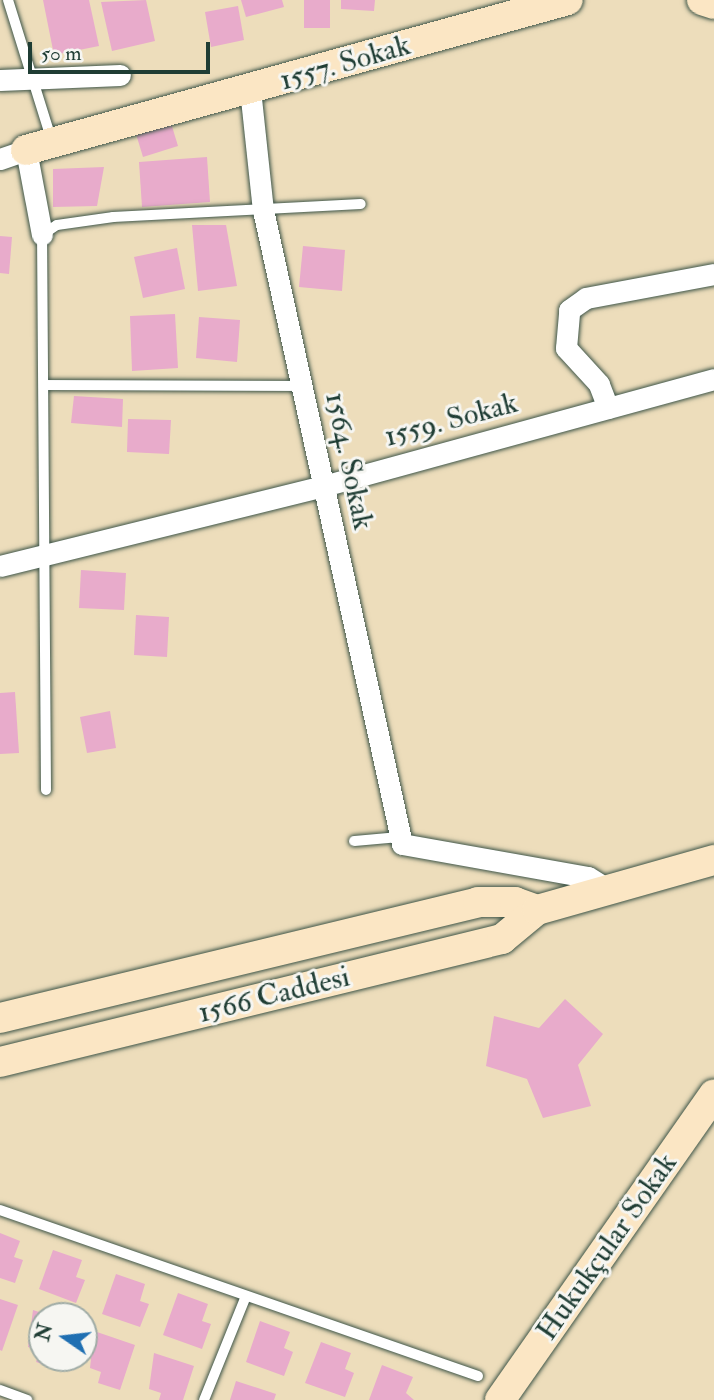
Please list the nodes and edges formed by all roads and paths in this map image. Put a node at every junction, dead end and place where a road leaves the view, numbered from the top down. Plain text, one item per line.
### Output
1 (8, 0) edge
2 (568, 0) edge
3 (702, 0) edge
4 (714, 4) edge
5 (120, 75) dead end
6 (30, 77) junction
7 (0, 80) edge
8 (250, 89) junction
9 (26, 151) edge
10 (361, 204) dead end
11 (263, 210) junction
12 (42, 235) junction
13 (714, 274) edge
14 (714, 379) edge
15 (47, 386) junction
16 (303, 386) junction
17 (608, 408) junction
18 (324, 486) junction
19 (46, 552) junction
20 (0, 566) edge
21 (46, 790) dead end
22 (354, 841) dead end
23 (401, 841) junction
24 (714, 860) edge
25 (609, 890) junction
26 (537, 910) junction
27 (0, 1018) edge
28 (0, 1062) edge
29 (714, 1094) edge
30 (0, 1210) edge
31 (246, 1296) junction
32 (478, 1376) dead end
33 (0, 1390) edge
34 (27, 1400) edge
35 (204, 1400) edge
36 (500, 1400) edge

1 - 6 lane
2 - 8 street, 1557. Sokak
3 - 4 street
5 - 6 street
6 - 7 street
6 - 9 lane
8 - 9 street, 1557. Sokak
8 - 11 street, 1564. Sokak
9 - 12 street
10 - 11 lane
11 - 12 lane
11 - 16 street, 1564. Sokak
12 - 15 lane
13 - 17 street
14 - 17 street, 1559. Sokak
15 - 16 lane
15 - 19 lane
16 - 18 street, 1564. Sokak
17 - 18 street, 1559. Sokak
18 - 19 street, 1559. Sokak
18 - 23 street, 1564. Sokak
19 - 20 street, 1559. Sokak
19 - 21 lane
22 - 23 lane
23 - 25 street
24 - 25 street, 1566 Caddesi
25 - 26 street, 1566 Caddesi
26 - 27 street, 1566 Caddesi
26 - 28 street, 1566 Caddesi
29 - 36 street, Hukukçular Sokak
30 - 31 lane
31 - 32 lane
31 - 35 lane
33 - 34 lane

